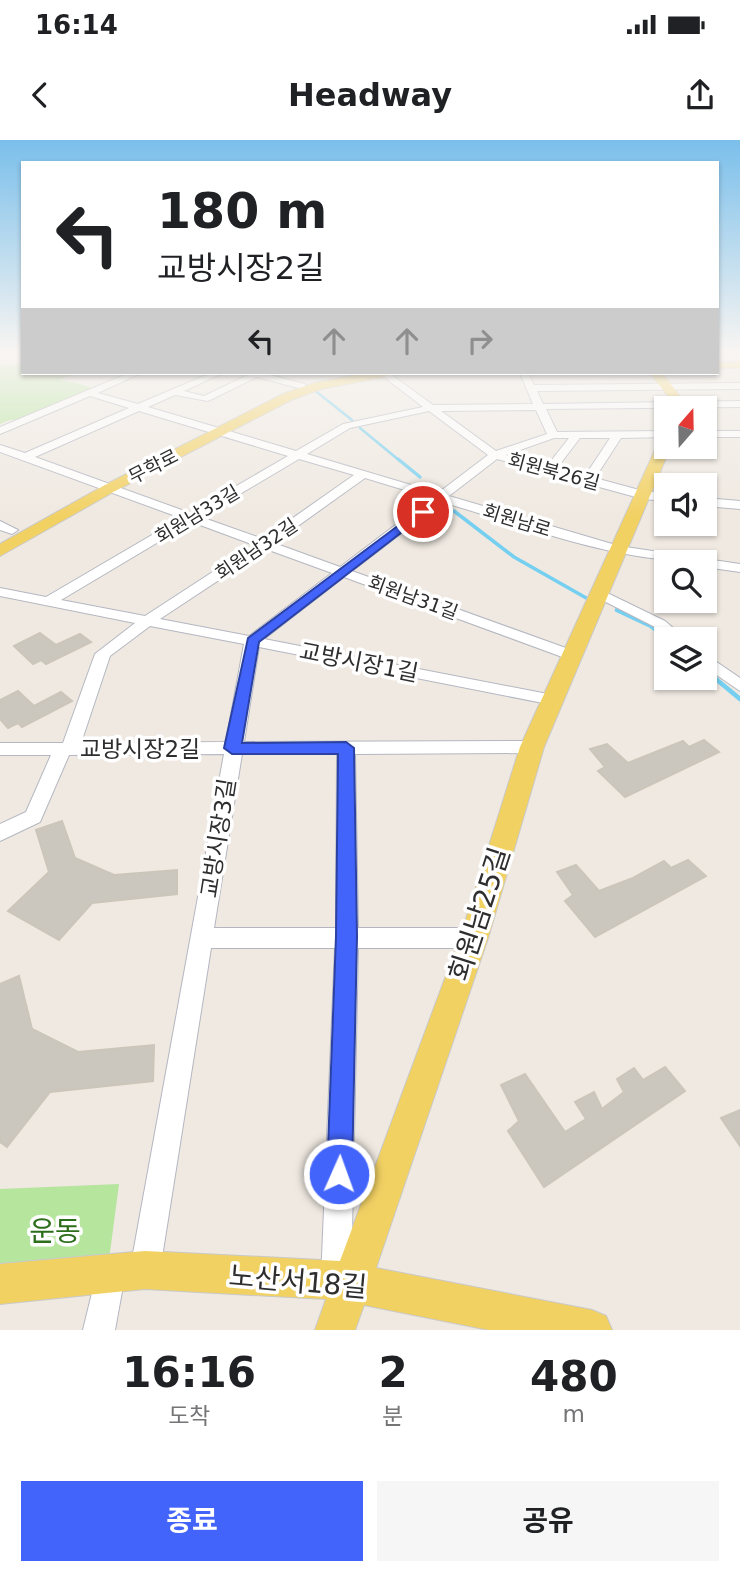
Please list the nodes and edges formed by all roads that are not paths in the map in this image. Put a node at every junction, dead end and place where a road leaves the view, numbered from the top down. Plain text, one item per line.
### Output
1 (540, 406) edge
2 (57, 407) edge
3 (133, 407) edge
4 (141, 407) edge
5 (266, 407) edge
6 (511, 407) edge
7 (138, 408) junction
8 (430, 408) junction
9 (0, 431) edge
10 (212, 431) junction
11 (718, 434) edge
12 (740, 434) edge
13 (553, 435) junction
14 (577, 435) junction
15 (617, 435) junction
16 (654, 436) edge
17 (0, 448) edge
18 (295, 455) junction
19 (495, 455) junction
20 (24, 457) junction
21 (658, 459) edge
22 (550, 470) junction
23 (362, 475) junction
24 (588, 480) junction
25 (104, 485) junction
26 (643, 495) junction
27 (654, 496) edge
28 (443, 497) junction
29 (717, 503) edge
30 (740, 505) edge
31 (191, 517) junction
32 (4, 531) edge
33 (264, 544) junction
34 (618, 550) junction
35 (0, 551) edge
36 (654, 555) edge
37 (717, 565) edge
38 (740, 568) edge
39 (342, 571) junction
40 (0, 592) edge
41 (601, 594) junction
42 (47, 602) junction
43 (148, 620) junction
44 (664, 627) edge
45 (253, 640) junction
46 (571, 655) junction
47 (717, 668) edge
48 (740, 686) edge
49 (553, 700) junction
50 (532, 747) junction
51 (232, 748) junction
52 (346, 748) junction
53 (0, 750) edge
54 (67, 750) junction
55 (0, 833) edge
56 (346, 936) junction
57 (203, 938) junction
58 (474, 938) junction
59 (128, 1273) junction
60 (343, 1282) junction
61 (2, 1291) edge
62 (585, 1329) edge
63 (99, 1330) edge
64 (335, 1330) edge

1 - 13 street
2 - 9 street
3 - 7 street, 회원남로
4 - 7 street
5 - 10 main road, 무학로
6 - 8 street, 회원남33길
7 - 10 street, 회원남로
7 - 20 street
8 - 18 street, 회원남33길
8 - 19 street, 회원북26길
10 - 18 street, 회원남로
10 - 25 main road, 무학로
11 - 12 street
13 - 14 street
13 - 19 street
14 - 15 street
14 - 22 street
15 - 16 street
15 - 24 street
17 - 20 street, 회원남31길
18 - 23 street, 회원남로
18 - 31 street, 회원남33길
19 - 22 street, 회원북26길
19 - 28 street
20 - 25 street, 회원남31길
21 - 26 main road, 회원남25길
22 - 24 street, 회원북26길
23 - 28 street, 회원남로
23 - 33 street, 회원남32길
24 - 26 street, 회원북26길
25 - 31 street, 회원남31길
25 - 32 main road, 무학로
25 - 35 main road, 무학로
26 - 27 street, 회원북26길
26 - 34 main road, 회원남25길
28 - 34 street, 회원남로
28 - 39 street
29 - 30 street
31 - 33 street, 회원남31길
31 - 42 street, 회원남33길
33 - 39 street, 회원남31길
33 - 43 street, 회원남32길
34 - 36 street, 회원남로
34 - 41 main road, 회원남25길
37 - 38 street
39 - 45 street
39 - 46 street, 회원남31길
40 - 42 street, 교방시장1길
41 - 44 street
41 - 46 main road, 회원남25길
42 - 43 street, 교방시장1길
43 - 45 street, 교방시장1길
43 - 54 street, 회원남32길
45 - 49 street, 교방시장1길
45 - 51 street, 교방시장3길
46 - 49 main road, 회원남25길
47 - 48 street
49 - 50 main road, 회원남25길
50 - 52 street, 교방시장2길
50 - 58 main road, 회원남25길
51 - 52 street, 교방시장2길
51 - 54 street, 교방시장2길
51 - 57 street, 교방시장3길
52 - 56 street
53 - 54 street, 교방시장2길
54 - 55 street, 회원남32길
56 - 57 street
56 - 58 street
56 - 60 street
57 - 59 street, 교방시장3길
58 - 60 main road, 회원남25길
59 - 60 main road, 노산서18길
59 - 61 main road, 노산서18길
59 - 63 street, 교방시장3길
60 - 62 main road, 노산서18길
60 - 64 main road, 회원남25길

